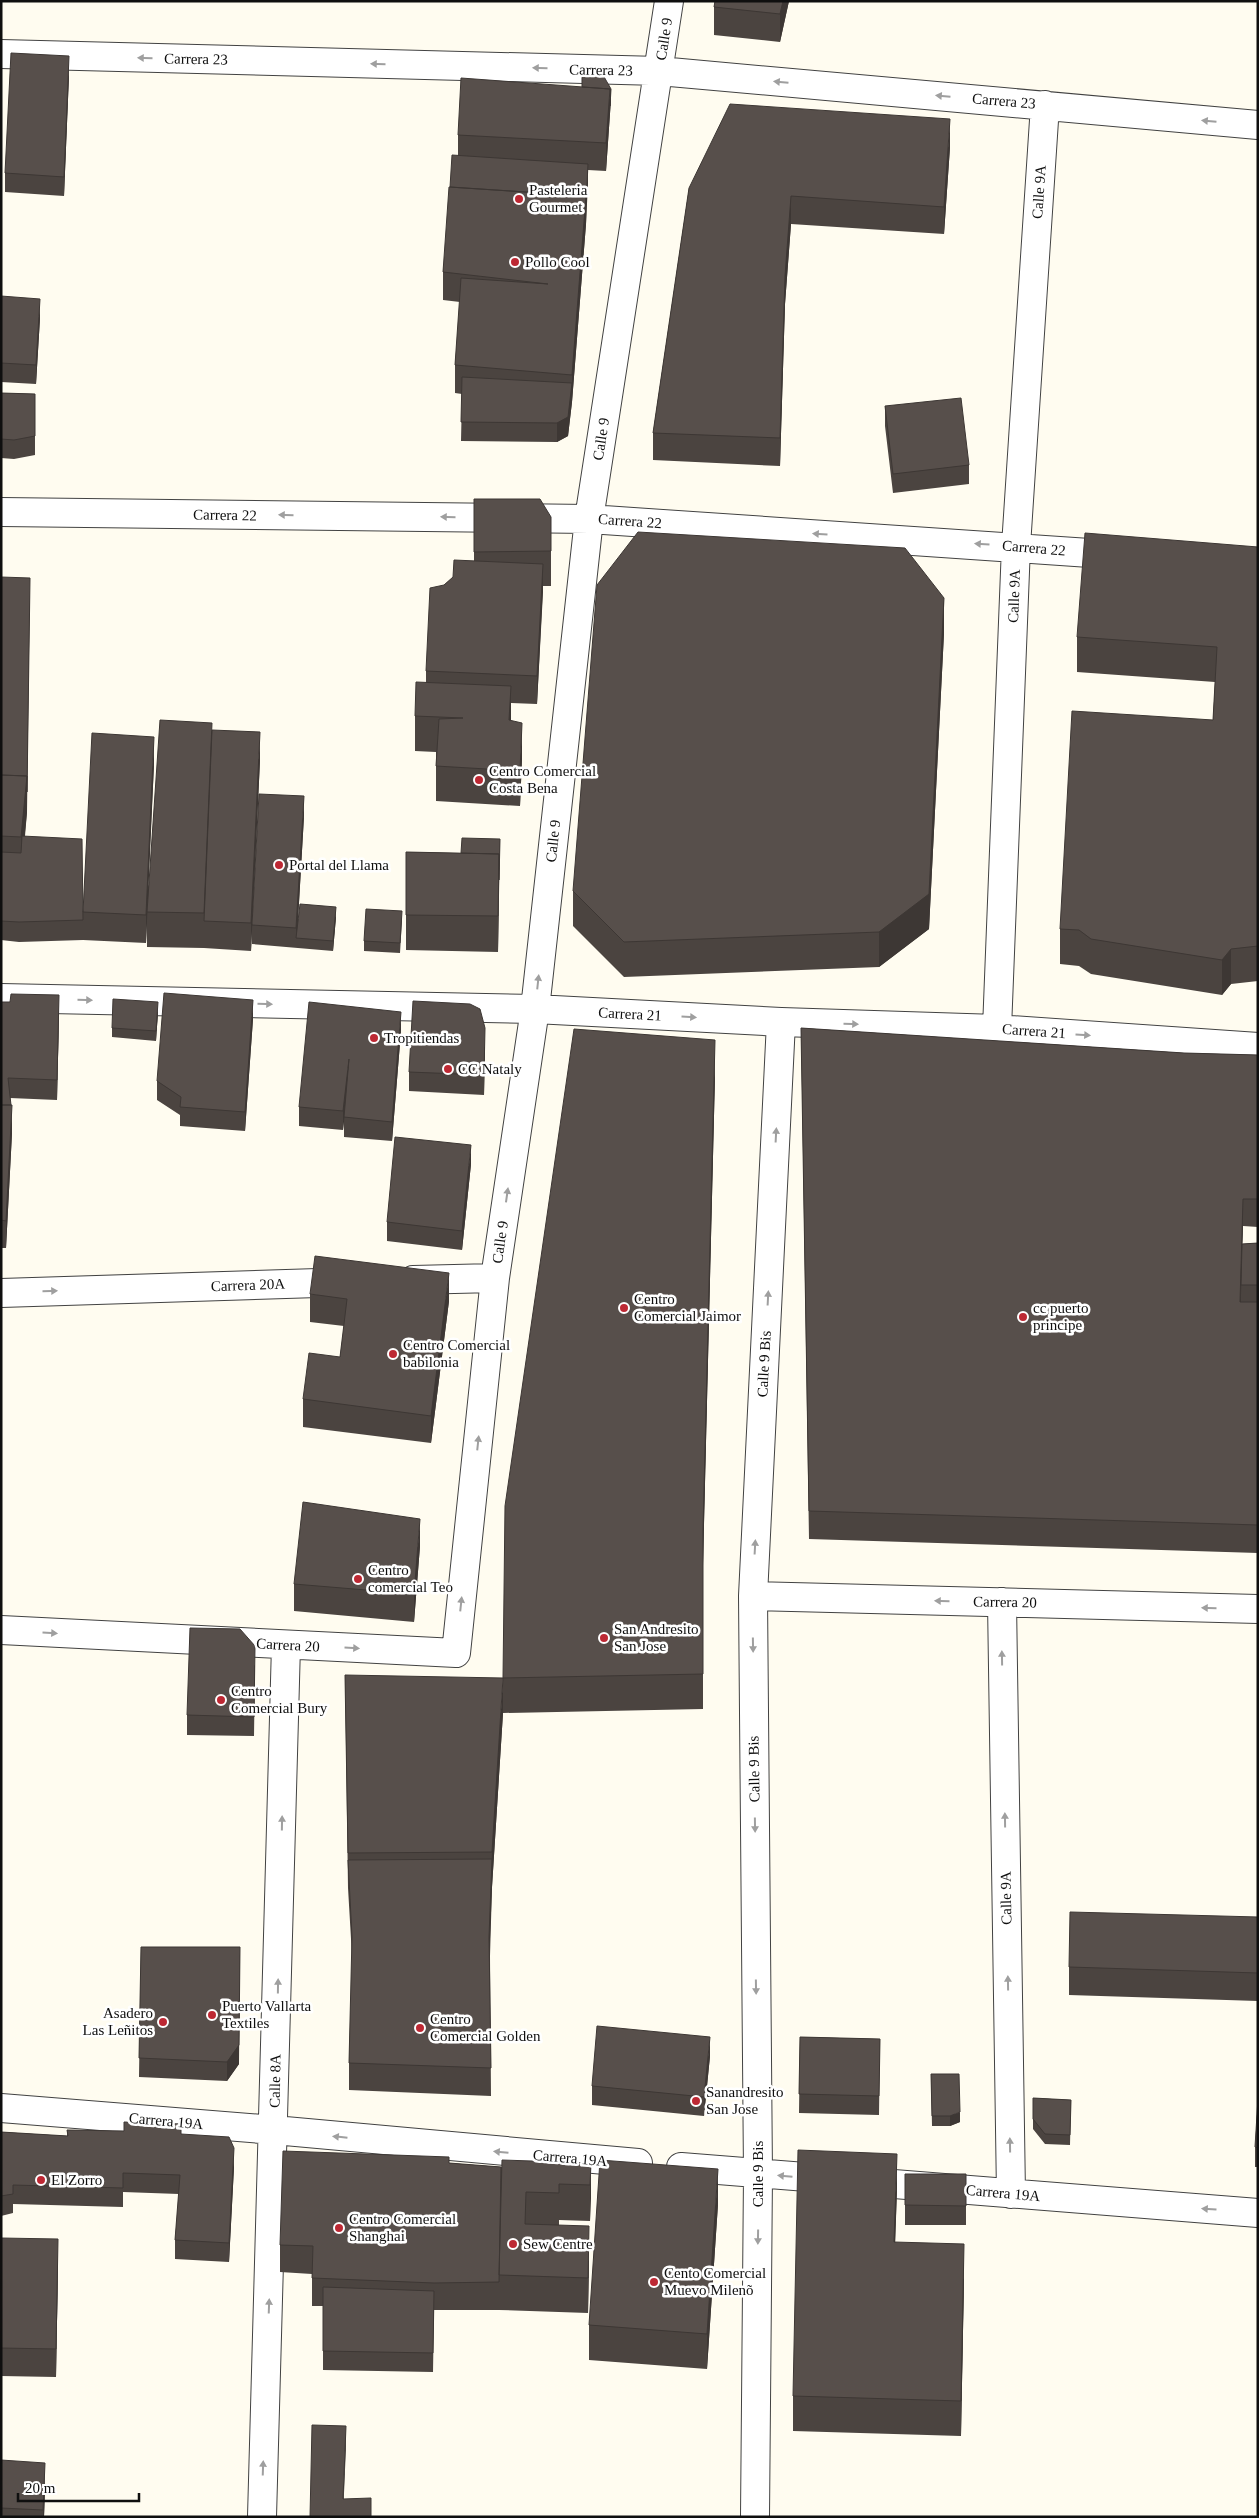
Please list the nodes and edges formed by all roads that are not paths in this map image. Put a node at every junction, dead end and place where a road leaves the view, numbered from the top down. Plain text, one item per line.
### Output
1 (669, 1) edge
2 (1, 54) edge
3 (659, 71) junction
4 (1045, 105) junction
5 (1258, 125) edge
6 (1, 512) edge
7 (589, 519) junction
8 (1016, 546) junction
9 (1142, 557) edge
10 (1, 998) edge
11 (535, 1009) junction
12 (781, 1022) junction
13 (997, 1029) junction
14 (1258, 1047) edge
15 (495, 1278) junction
16 (1, 1292) edge
17 (753, 1596) junction
18 (1002, 1602) junction
19 (1258, 1609) edge
20 (1, 1630) edge
21 (286, 1645) junction
22 (456, 1653) joint
23 (1, 2108) edge
24 (274, 2130) junction
25 (758, 2174) junction
26 (1011, 2194) junction
27 (1258, 2213) edge
28 (262, 2517) edge
29 (755, 2517) edge

1 - 3 street, Calle 9
3 -> 2 street, Carrera 23
4 -> 3 street, Carrera 23
3 - 7 street, Calle 9
5 -> 4 street, Carrera 23
4 - 8 street, Calle 9A
7 -> 6 street, Carrera 22
8 -> 7 street, Carrera 22
11 -> 7 street, Calle 9
8 - 9 street, Carrera 22
8 - 13 street, Calle 9A
10 -> 11 street, Carrera 21
11 -> 12 street, Carrera 21
15 -> 11 street, Calle 9
12 -> 13 street, Carrera 21
17 -> 12 street, Calle 9 Bis
13 -> 14 street, Carrera 21
16 -> 15 street, Carrera 20A
22 -> 15 street, Calle 9
18 -> 17 street, Carrera 20
17 -> 25 street, Calle 9 Bis
19 -> 18 street, Carrera 20
26 -> 18 street, Calle 9A
20 -> 21 street, Carrera 20
21 -> 22 street, Carrera 20
24 -> 21 street, Calle 8A
23 - 24 street, Carrera 19A
25 -> 24 street, Carrera 19A
28 -> 24 street, Calle 8A
26 -> 25 street, Carrera 19A
25 -> 29 street, Calle 9 Bis
27 -> 26 street, Carrera 19A

